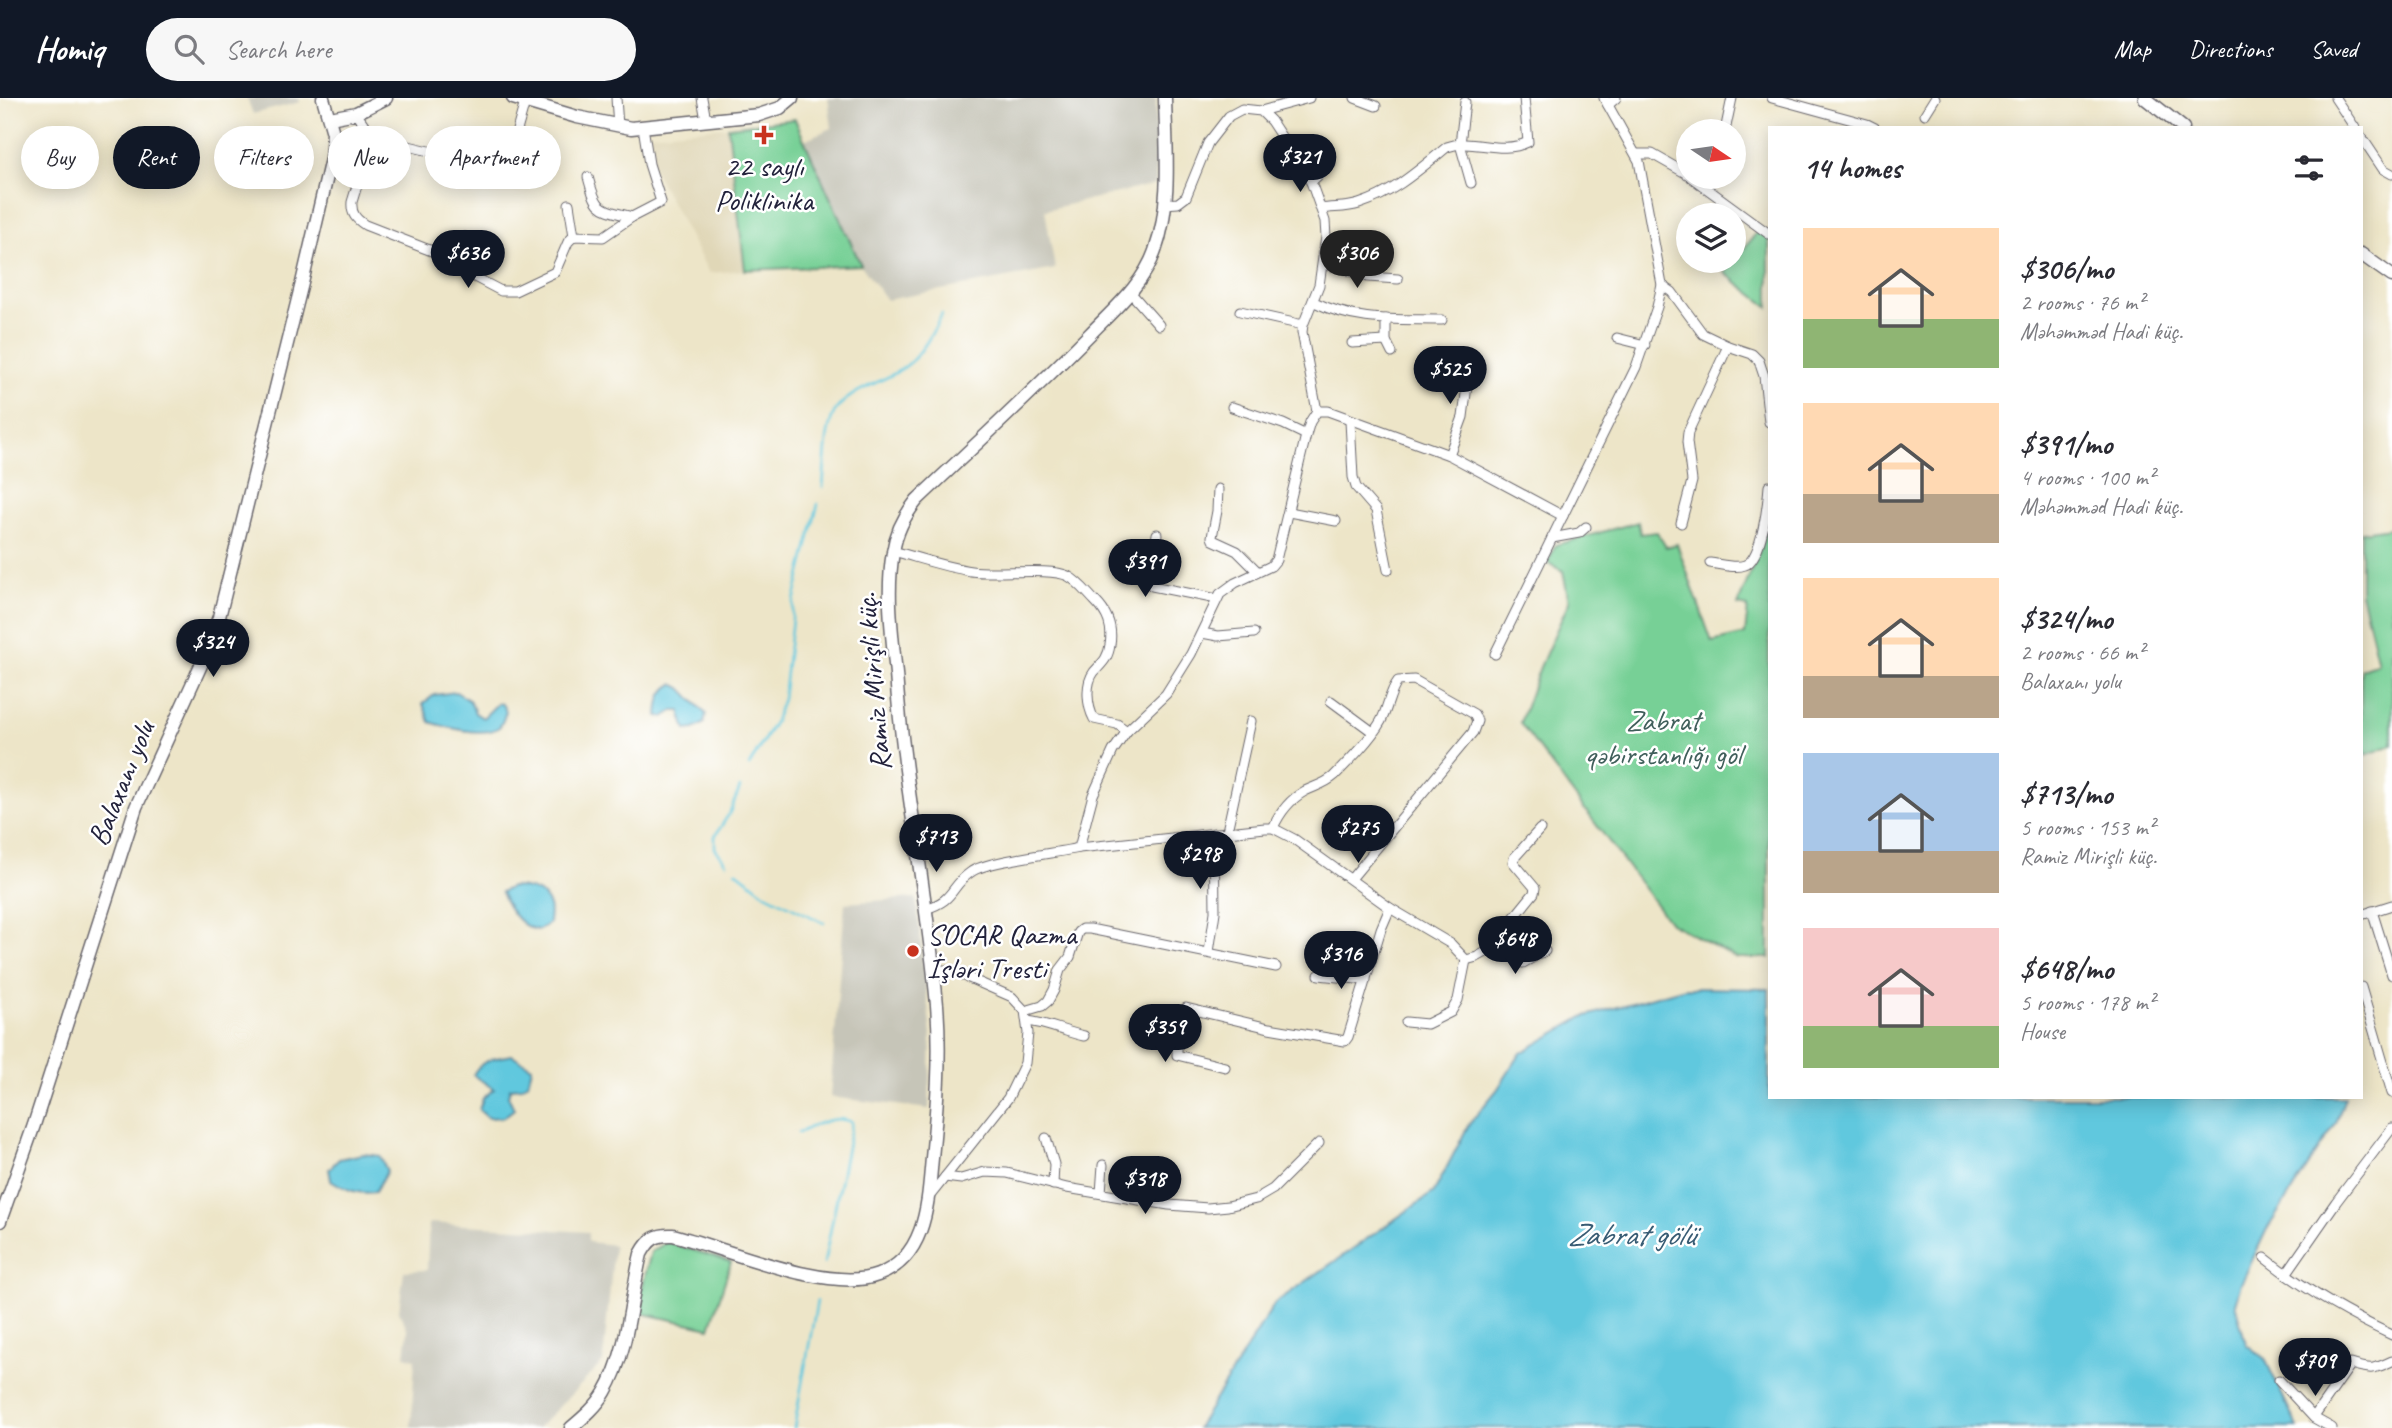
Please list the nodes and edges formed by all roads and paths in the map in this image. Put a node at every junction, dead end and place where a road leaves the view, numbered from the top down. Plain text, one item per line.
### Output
1 (323, 98) edge
2 (386, 98) edge
3 (616, 98) edge
4 (702, 98) edge
5 (792, 98) edge
6 (1165, 98) edge
7 (1309, 98) edge
8 (1355, 98) edge
9 (1524, 98) edge
10 (1616, 98) edge
11 (1732, 98) edge
12 (1772, 98) edge
13 (1935, 98) edge
14 (2145, 98) edge
15 (2335, 98) edge
16 (519, 100) edge
17 (1606, 101) edge
18 (1465, 102) dead end
19 (1376, 106) dead end
20 (1261, 111) junction
21 (356, 113) junction
22 (1925, 114) dead end
23 (330, 118) junction
24 (1728, 119) edge
25 (706, 120) junction
26 (365, 126) edge
27 (516, 126) edge
28 (618, 126) junction
29 (1868, 126) edge
30 (2180, 126) edge
31 (2354, 126) edge
32 (643, 127) junction
33 (2363, 139) edge
34 (1460, 144) junction
35 (1636, 154) junction
36 (1331, 164) dead end
37 (1676, 168) edge
38 (2392, 174) edge
39 (588, 177) dead end
40 (1311, 182) junction
41 (1471, 183) dead end
42 (356, 189) edge
43 (569, 204) dead end
44 (1164, 204) junction
45 (1321, 209) junction
46 (632, 217) junction
47 (1746, 221) edge
48 (1768, 233) edge
49 (574, 236) junction
50 (465, 237) dead end
51 (2363, 255) edge
52 (1323, 264) junction
53 (454, 265) junction
54 (2392, 276) edge
55 (1398, 279) dead end
56 (1662, 285) junction
57 (1130, 292) junction
58 (1314, 302) junction
59 (1240, 311) dead end
60 (1387, 319) junction
61 (1442, 320) dead end
62 (1160, 325) dead end
63 (1303, 325) junction
64 (1617, 338) dead end
65 (1386, 341) junction
66 (1352, 343) dead end
67 (1645, 345) junction
68 (1728, 346) junction
69 (1392, 353) dead end
70 (1470, 362) dead end
71 (1232, 407) dead end
72 (1317, 411) junction
73 (1768, 413) edge
74 (1350, 421) junction
75 (1306, 435) junction
76 (1449, 455) junction
77 (1218, 489) dead end
78 (1768, 497) edge
79 (1289, 512) junction
80 (1563, 516) junction
81 (1336, 521) dead end
82 (1681, 523) dead end
83 (1586, 527) dead end
84 (1157, 534) dead end
85 (1552, 538) junction
86 (893, 551) junction
87 (1710, 563) dead end
88 (1388, 570) dead end
89 (1257, 571) junction
90 (1217, 599) junction
91 (1202, 633) junction
92 (1254, 633) dead end
93 (1494, 654) dead end
94 (1331, 701) dead end
95 (1251, 721) dead end
96 (1127, 731) junction
97 (1373, 732) junction
98 (1273, 828) junction
99 (1540, 829) dead end
100 (1227, 831) junction
101 (1214, 833) junction
102 (1079, 848) junction
103 (1351, 879) junction
104 (2392, 905) edge
105 (1390, 908) junction
106 (925, 909) junction
107 (2372, 911) junction
108 (2363, 914) edge
109 (1497, 938) junction
110 (1545, 951) dead end
111 (1209, 952) junction
112 (1466, 960) junction
113 (1276, 967) dead end
114 (933, 969) junction
115 (1319, 975) dead end
116 (2392, 975) edge
117 (1366, 980) junction
118 (2363, 994) edge
119 (1026, 1016) junction
120 (1406, 1022) dead end
121 (1084, 1036) dead end
122 (1225, 1067) dead end
123 (2392, 1093) edge
124 (2392, 1128) edge
125 (1046, 1138) dead end
126 (1319, 1143) dead end
127 (1103, 1165) dead end
128 (945, 1178) junction
129 (1053, 1185) junction
130 (1101, 1193) junction
131 (929, 1197) junction
132 (0, 1221) edge
133 (2265, 1258) dead end
134 (2286, 1274) junction
135 (2392, 1335) edge
136 (2392, 1361) edge
137 (2278, 1380) dead end
138 (2316, 1414) dead end
139 (571, 1428) edge
140 (2332, 1428) edge

1 - 23 street, Balaxanı yolu
2 - 21 street
3 - 28 street
4 - 25 street
5 - 25 street
6 - 44 street, Ramiz Mirişli küç.
7 - 20 street
8 - 19 street
9 - 34 street
10 - 17 street
11 - 24 street
12 - 29 street
13 - 22 street
14 - 30 street
15 - 31 street
16 - 27 street
16 - 28 street
17 - 35 street
18 - 34 street
20 - 40 street
20 - 44 street
21 - 23 street
21 - 26 street
23 - 132 street, Balaxanı yolu
25 - 32 street
28 - 32 street
32 - 46 street
33 - 38 street
34 - 41 street
34 - 45 street
35 - 37 street
35 - 56 street
36 - 40 street
39 - 46 street
40 - 45 street
42 - 53 street
43 - 49 street
44 - 57 street, Ramiz Mirişli küç.
45 - 52 street
46 - 49 street
47 - 48 street
49 - 53 street
50 - 53 street
51 - 54 street
52 - 55 street
52 - 58 street
56 - 67 street
56 - 68 street
57 - 62 street
57 - 86 street, Ramiz Mirişli küç.
58 - 60 street
58 - 63 street
59 - 63 street
60 - 61 street
60 - 65 street
63 - 72 street
64 - 67 street
65 - 66 street
65 - 69 street
67 - 80 street
68 - 73 street
68 - 82 street
70 - 76 street
71 - 75 street
72 - 74 street
72 - 75 street
74 - 76 street
74 - 88 street
75 - 79 street
76 - 80 street
77 - 89 street
78 - 87 street
79 - 81 street
79 - 89 street
80 - 85 street
83 - 85 street
84 - 90 street
85 - 93 street
86 - 96 street
86 - 106 street, Ramiz Mirişli küç.
89 - 90 street
90 - 91 street
91 - 92 street
91 - 96 street
94 - 97 street
95 - 100 street
96 - 102 street
97 - 98 street
97 - 103 street
98 - 100 street
98 - 103 street
99 - 109 street
100 - 101 street
101 - 102 street
101 - 111 street
102 - 106 street
103 - 105 street
104 - 107 street
105 - 112 street
105 - 117 street
106 - 114 street, Ramiz Mirişli küç.
107 - 108 street
107 - 116 street
109 - 110 street
109 - 112 street
111 - 113 street
111 - 119 street
112 - 120 street
114 - 119 street
114 - 131 street, Ramiz Mirişli küç.
115 - 117 street
117 - 122 street
118 - 123 street
119 - 121 street
119 - 128 street
124 - 134 street
125 - 129 street
126 - 130 street
127 - 130 street
128 - 129 street
128 - 131 street
129 - 130 street
131 - 139 street, Ramiz Mirişli küç.
133 - 134 street
134 - 135 street
136 - 138 street
137 - 140 street

